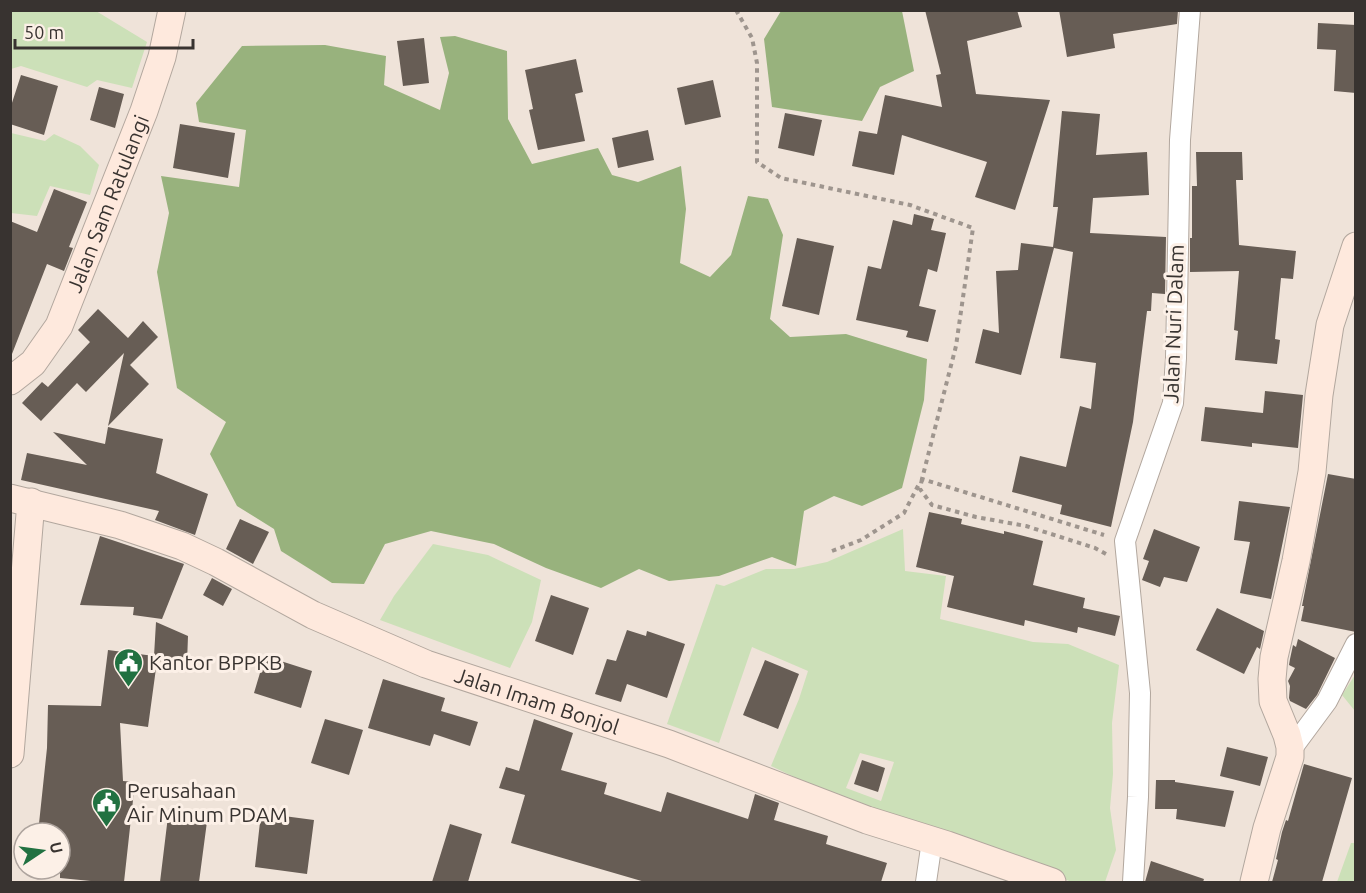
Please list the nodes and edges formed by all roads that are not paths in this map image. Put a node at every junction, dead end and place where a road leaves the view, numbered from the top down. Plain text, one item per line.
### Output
1 (172, 10) edge
2 (1190, 10) edge
3 (1356, 246) edge
4 (10, 381) edge
5 (21, 500) edge
6 (1356, 644) edge
7 (1290, 751) junction
8 (10, 754) edge
9 (932, 841) junction
10 (926, 882) edge
11 (1052, 882) edge
12 (1133, 882) edge
13 (1254, 882) edge

1 - 4 main road, Jalan Sam Ratulangi
2 - 12 street, Jalan Nuri Dalam
3 - 7 main road
5 - 8 main road
5 - 9 main road, Jalan Imam Bonjol
6 - 7 street
7 - 13 main road
9 - 10 street
9 - 11 main road, Jalan Imam Bonjol

